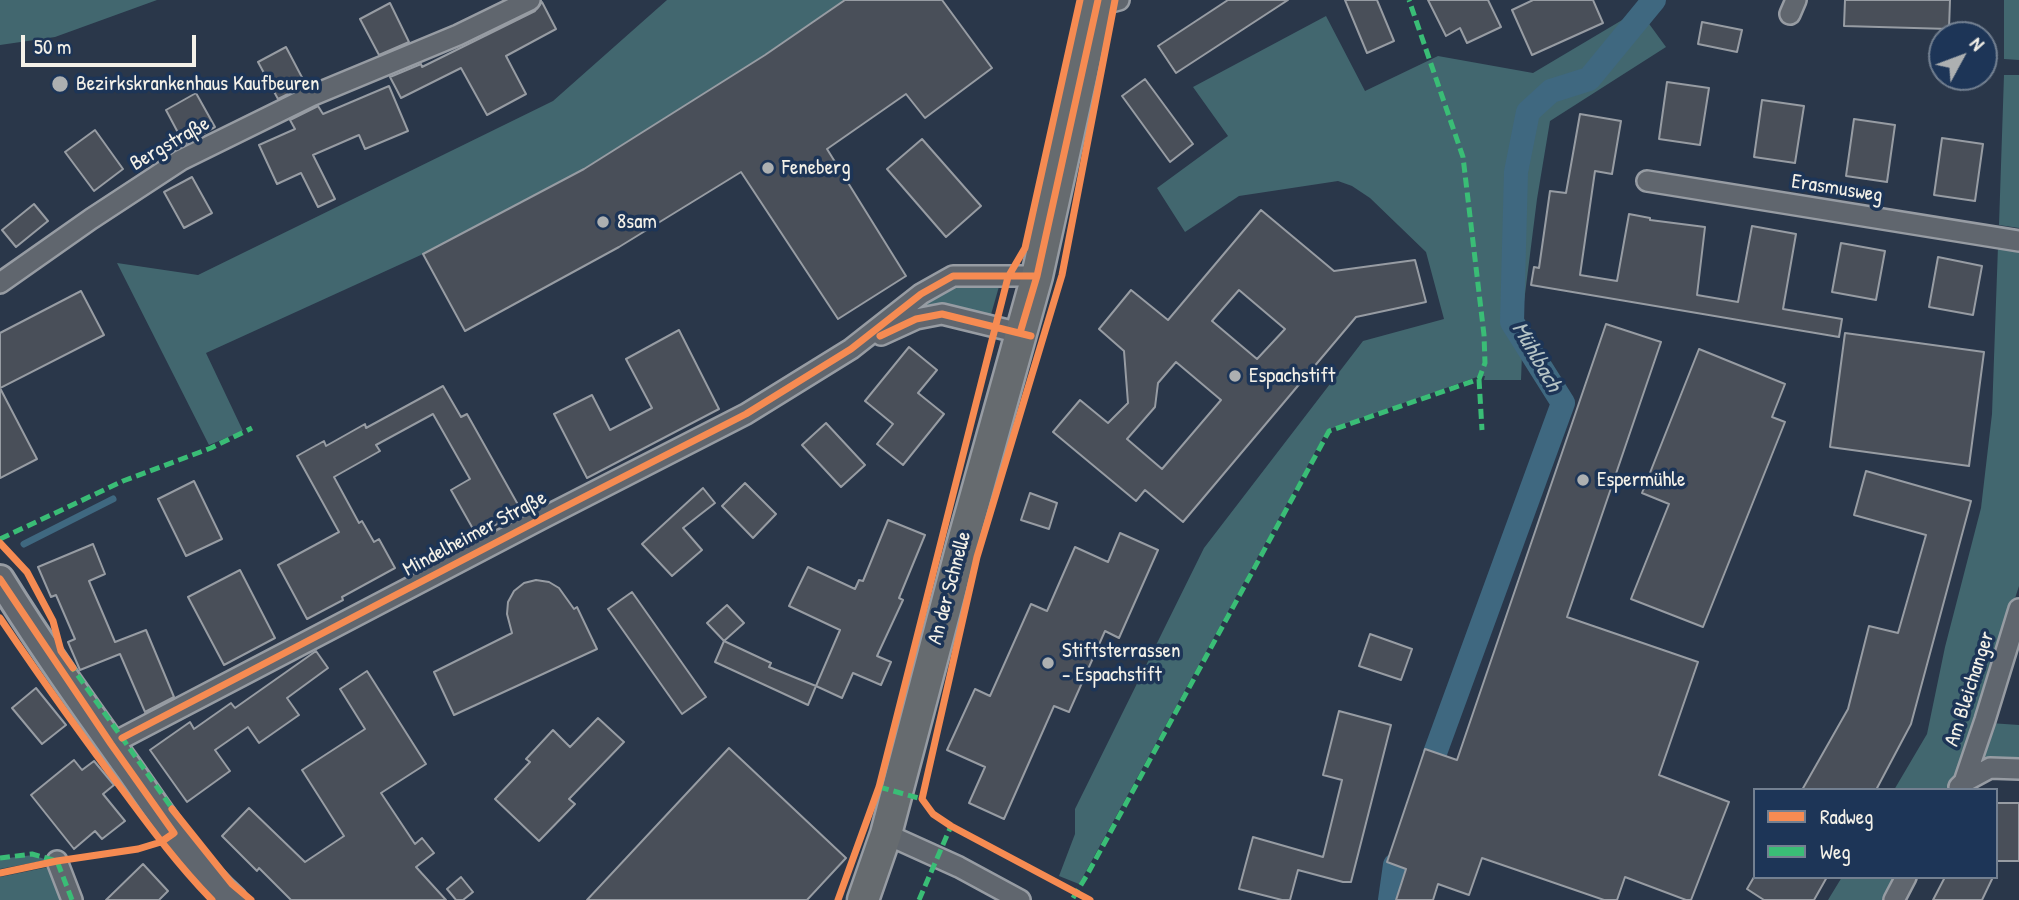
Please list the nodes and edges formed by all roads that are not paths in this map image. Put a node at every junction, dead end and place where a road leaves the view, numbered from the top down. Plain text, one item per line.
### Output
1 (530, 0) edge
2 (1104, 2) edge
3 (1647, 181) dead end
4 (2019, 241) edge
5 (1037, 276) junction
6 (0, 283) edge
7 (1020, 333) junction
8 (851, 349) junction
9 (0, 579) edge
10 (2019, 609) edge
11 (111, 744) junction
12 (2019, 769) edge
13 (1960, 786) edge
14 (886, 834) junction
15 (57, 861) dead end
16 (1905, 879) edge
17 (72, 900) edge
18 (233, 900) edge
19 (863, 900) edge
20 (1020, 900) edge
21 (1894, 900) edge

1 - 6 street, Bergstraße
2 - 5 main road
3 - 4 street, Erasmusweg
5 - 7 main road, An der Schnelle
5 - 8 street, Mindelheimer Straße
7 - 8 street, Mindelheimer Straße
7 - 14 main road, An der Schnelle
8 - 11 street, Mindelheimer Straße
9 - 11 main road
10 - 13 street, Am Bleichanger
11 - 18 main road
12 - 13 street, Am Bleichanger
14 - 19 main road, An der Schnelle
14 - 20 street
15 - 17 street
16 - 21 street

